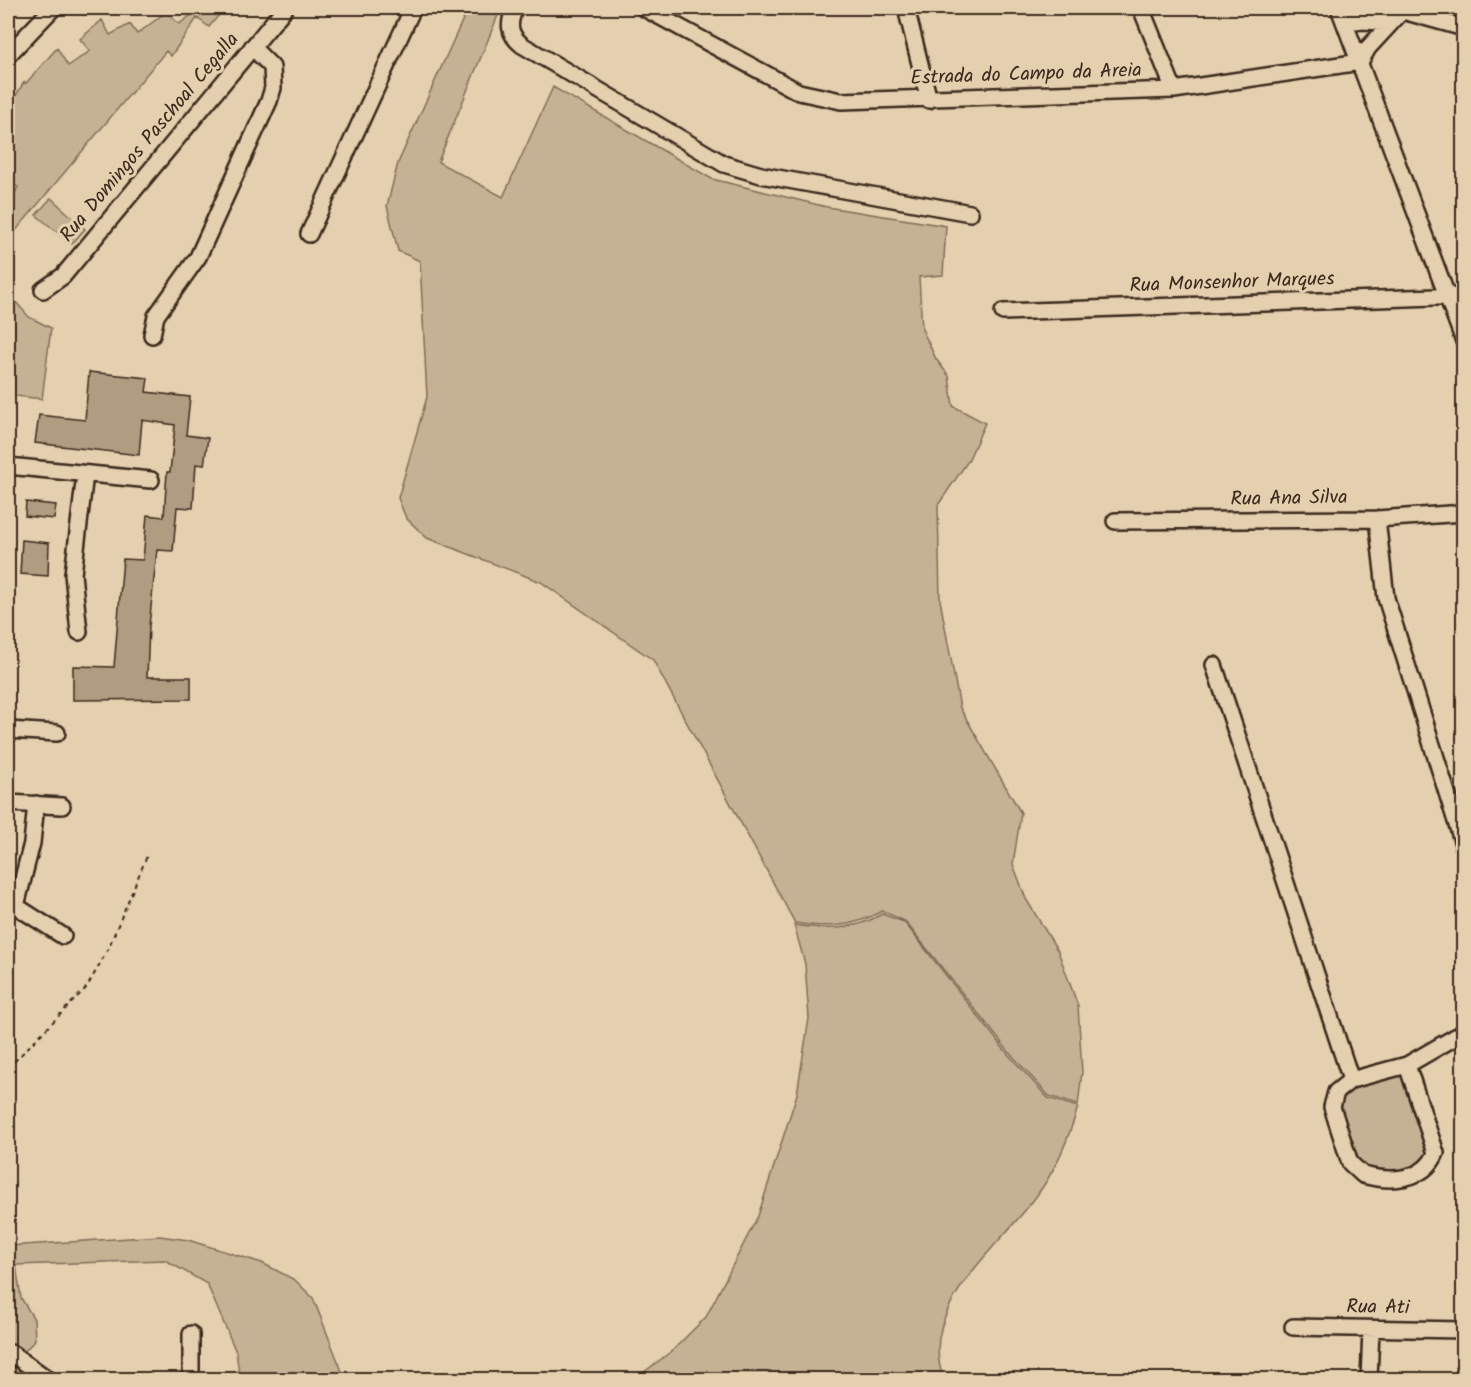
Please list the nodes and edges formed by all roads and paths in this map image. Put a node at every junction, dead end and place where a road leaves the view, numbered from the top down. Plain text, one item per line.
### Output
1 (53, 8) edge
2 (285, 8) edge
3 (413, 8) edge
4 (515, 8) edge
5 (644, 8) edge
6 (906, 8) edge
7 (1142, 8) edge
8 (1340, 8) edge
9 (1400, 13) edge
10 (1464, 28) edge
11 (252, 48) junction
12 (8, 55) edge
13 (1360, 62) junction
14 (1174, 90) junction
15 (929, 100) junction
16 (970, 213) dead end
17 (309, 234) dead end
18 (43, 290) dead end
19 (1447, 297) junction
20 (1464, 297) edge
21 (1003, 312) dead end
22 (152, 335) dead end
23 (1464, 341) edge
24 (8, 466) edge
25 (85, 474) junction
26 (151, 480) dead end
27 (1464, 513) edge
28 (1377, 519) junction
29 (1115, 521) dead end
30 (79, 632) dead end
31 (1214, 665) dead end
32 (8, 730) edge
33 (57, 733) dead end
34 (8, 803) edge
35 (36, 804) junction
36 (62, 806) dead end
37 (1464, 847) edge
38 (147, 856) dead end
39 (12, 903) edge
40 (63, 936) dead end
41 (1464, 1032) edge
42 (1407, 1065) junction
43 (8, 1068) edge
44 (1351, 1080) junction
45 (1293, 1327) dead end
46 (1371, 1329) junction
47 (1464, 1330) edge
48 (191, 1334) dead end
49 (11, 1353) dead end
50 (48, 1380) edge
51 (191, 1380) edge
52 (1369, 1380) edge

1 - 12 street
2 - 11 street, Rua Domingos Paschoal Cegalla
3 - 17 street
4 - 16 street
5 - 15 street, Estrada do Campo da Areia
6 - 15 street
7 - 14 street
8 - 9 street
8 - 13 street
9 - 10 street
9 - 13 street
11 - 18 street, Rua Domingos Paschoal Cegalla
11 - 22 street
13 - 14 street, Estrada do Campo da Areia
13 - 19 street
14 - 15 street, Estrada do Campo da Areia
19 - 20 street, Rua Monsenhor Marques
19 - 21 street, Rua Monsenhor Marques
19 - 23 street
24 - 25 street
25 - 26 street
25 - 30 street
27 - 28 street, Rua Ana Silva
28 - 29 street, Rua Ana Silva
28 - 37 street
31 - 44 street
32 - 33 street
34 - 35 street
35 - 36 street
35 - 39 street
38 - 43 path
39 - 40 street
41 - 42 street
42 - 44 street
42 - 44 street
45 - 46 street, Rua Ati
46 - 47 street, Rua Ati
46 - 52 street
48 - 51 street
49 - 50 street

